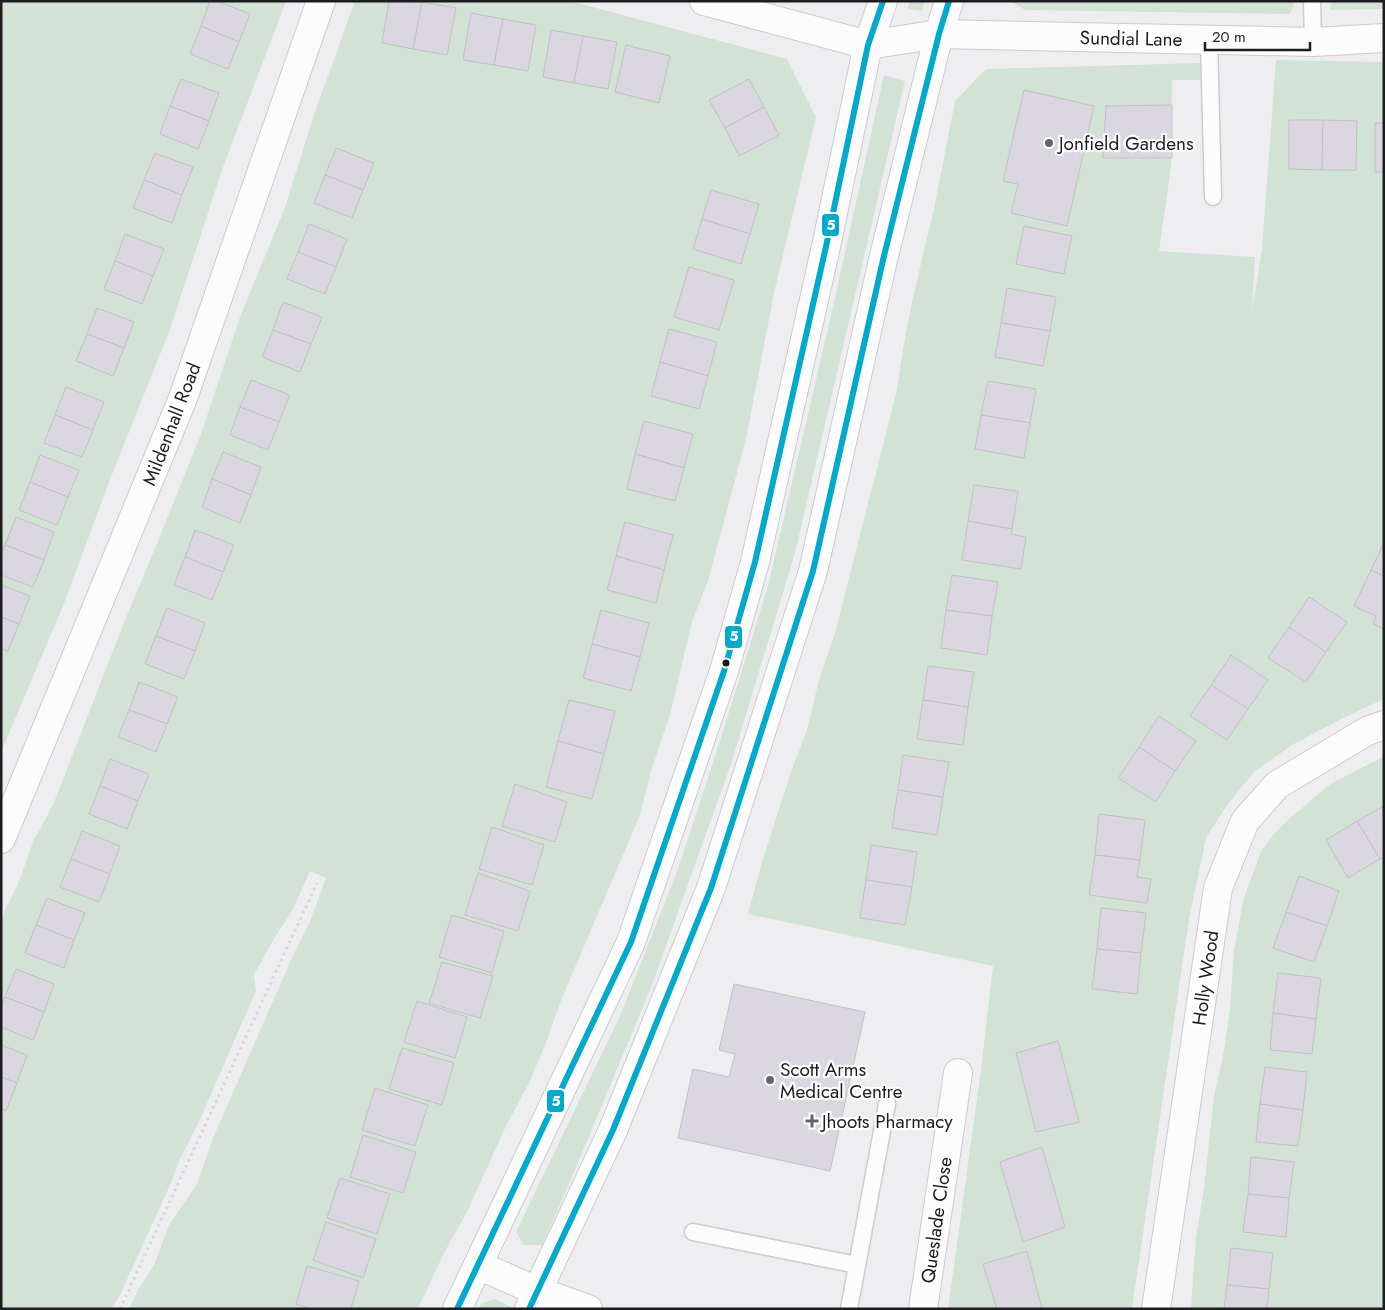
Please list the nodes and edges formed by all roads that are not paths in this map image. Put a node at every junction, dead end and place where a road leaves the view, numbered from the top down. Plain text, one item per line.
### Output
1 (321, 1) edge
2 (704, 1) edge
3 (883, 1) edge
4 (949, 1) edge
5 (1312, 1) edge
6 (939, 34) junction
7 (1384, 38) edge
8 (1209, 40) junction
9 (1313, 42) junction
10 (868, 45) junction
11 (1213, 198) dead end
12 (1384, 725) edge
13 (1, 839) edge
14 (958, 1073) dead end
15 (887, 1104) dead end
16 (693, 1232) dead end
17 (478, 1265) junction
18 (857, 1265) junction
19 (533, 1300) edge
20 (457, 1309) edge
21 (588, 1309) edge
22 (849, 1309) edge
23 (923, 1309) edge
24 (1156, 1309) edge

1 - 13 main road, Mildenhall Road
2 - 10 main road
3 - 10 main road
4 - 6 main road
5 - 9 lane
6 - 8 main road, Sundial Lane
6 - 10 main road, Sundial Lane
6 - 19 main road
7 - 9 main road, Sundial Lane
8 - 9 main road, Sundial Lane
8 - 11 lane
10 - 17 main road
12 - 24 main road, Holly Wood
14 - 23 main road, Queslade Close
15 - 18 lane
16 - 18 lane
17 - 19 main road
17 - 20 main road
18 - 22 lane
19 - 21 main road

